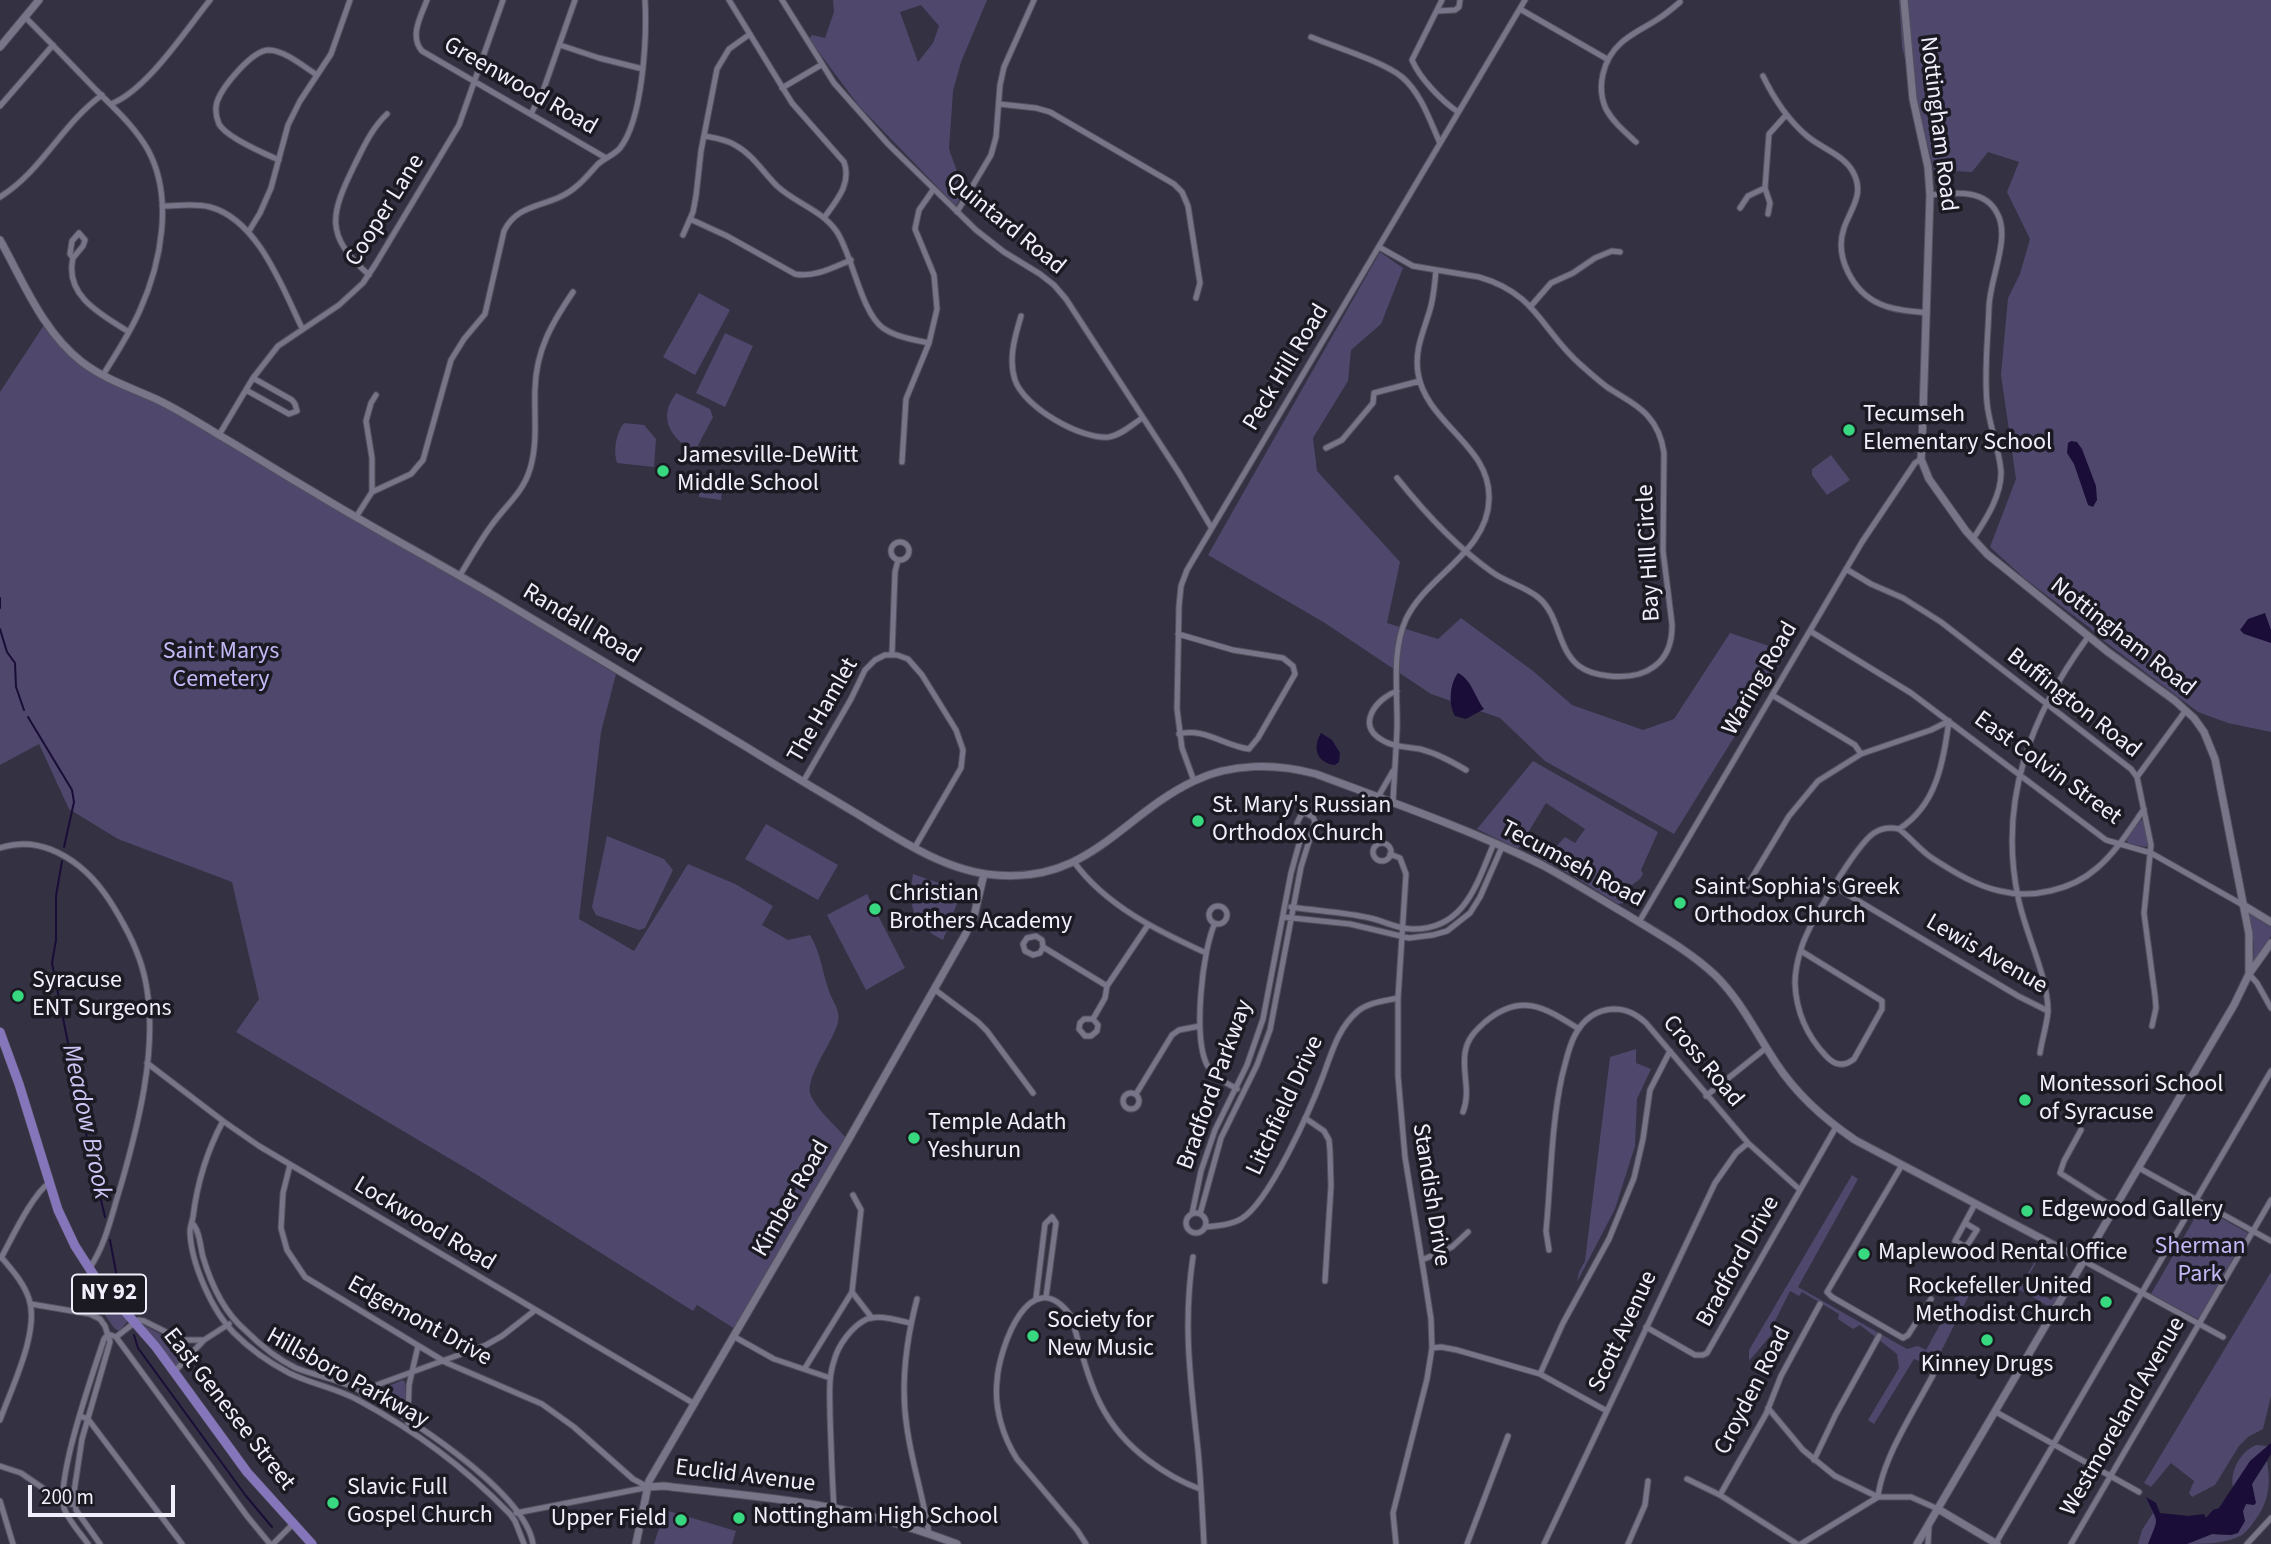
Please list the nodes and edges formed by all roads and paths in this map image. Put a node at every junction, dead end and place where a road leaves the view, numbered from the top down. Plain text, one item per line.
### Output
1 (39, 0) edge
2 (210, 0) edge
3 (350, 0) edge
4 (427, 0) edge
5 (503, 0) edge
6 (575, 0) edge
7 (645, 0) edge
8 (729, 0) edge
9 (782, 0) edge
10 (1034, 0) edge
11 (1442, 0) edge
12 (1460, 0) edge
13 (1525, 0) edge
14 (1904, 0) edge
15 (1680, 2) dead end
16 (1520, 9) junction
17 (1438, 11) junction
18 (25, 18) junction
19 (750, 34) junction
20 (1311, 37) dead end
21 (560, 44) junction
22 (53, 45) junction
23 (0, 47) edge
24 (1607, 60) junction
25 (821, 65) junction
26 (643, 69) junction
27 (317, 75) junction
28 (1763, 76) dead end
29 (475, 82) junction
30 (782, 88) junction
31 (102, 95) junction
32 (111, 104) junction
33 (999, 104) junction
34 (0, 106) edge
35 (1458, 112) junction
36 (387, 114) dead end
37 (531, 114) junction
38 (1786, 115) junction
39 (704, 136) junction
40 (1636, 142) dead end
41 (1440, 143) junction
42 (606, 158) junction
43 (279, 160) junction
44 (1765, 188) junction
45 (933, 190) junction
46 (1930, 195) junction
47 (0, 197) edge
48 (162, 206) junction
49 (1740, 208) dead end
50 (957, 212) junction
51 (1768, 214) dead end
52 (824, 218) junction
53 (690, 219) junction
54 (249, 231) junction
55 (683, 235) dead end
56 (0, 240) edge
57 (1379, 247) junction
58 (1619, 252) dead end
59 (72, 258) dead end
60 (851, 260) junction
61 (1436, 270) junction
62 (369, 275) junction
63 (573, 292) dead end
64 (1196, 298) dead end
65 (1531, 306) junction
66 (1927, 313) junction
67 (1021, 316) dead end
68 (302, 328) junction
69 (129, 332) junction
70 (929, 343) junction
71 (103, 375) junction
72 (253, 378) junction
73 (1420, 381) junction
74 (246, 390) junction
75 (376, 395) dead end
76 (1142, 418) junction
77 (219, 435) junction
78 (1326, 448) dead end
79 (1921, 459) junction
80 (902, 462) dead end
81 (1397, 478) dead end
82 (372, 492) junction
83 (356, 517) junction
84 (1211, 527) junction
85 (1973, 539) junction
86 (1466, 551) junction
87 (898, 560) dead end
88 (1846, 569) junction
89 (460, 575) junction
90 (1810, 631) junction
91 (1178, 634) junction
92 (2088, 637) junction
93 (892, 654) junction
94 (1397, 691) junction
95 (1772, 695) junction
96 (2046, 703) junction
97 (2186, 710) junction
98 (1949, 721) junction
99 (1179, 734) junction
100 (1396, 744) junction
101 (1861, 754) junction
102 (1466, 770) dead end
103 (1393, 771) junction
104 (2018, 775) junction
105 (2137, 777) junction
106 (1194, 781) junction
107 (803, 782) junction
108 (1378, 797) junction
109 (1393, 803) junction
110 (2144, 809) junction
111 (1899, 829) junction
112 (1494, 843) junction
113 (2118, 844) junction
114 (915, 847) junction
115 (1502, 847) junction
116 (0, 848) edge
117 (2151, 853) junction
118 (1390, 854) dead end
119 (1074, 862) junction
120 (984, 874) junction
121 (1747, 886) dead end
122 (1835, 887) junction
123 (2017, 893) junction
124 (2243, 905) junction
125 (1285, 907) junction
126 (1293, 908) junction
127 (1283, 917) junction
128 (1291, 918) junction
129 (1639, 922) junction
130 (2271, 922) edge
131 (1215, 923) dead end
132 (1148, 925) junction
133 (1403, 928) junction
134 (1402, 937) junction
135 (2271, 943) edge
136 (1043, 947) dead end
137 (1801, 951) junction
138 (1206, 953) junction
139 (2249, 974) junction
140 (1107, 986) junction
141 (934, 989) junction
142 (1398, 998) junction
143 (2271, 1008) edge
144 (2048, 1011) junction
145 (1093, 1019) dead end
146 (1200, 1026) junction
147 (2152, 1026) dead end
148 (1578, 1029) junction
149 (0, 1032) edge
150 (1766, 1048) junction
151 (1670, 1051) junction
152 (2040, 1053) dead end
153 (147, 1063) junction
154 (2271, 1071) edge
155 (1235, 1088) junction
156 (1242, 1092) junction
157 (1033, 1093) dead end
158 (1136, 1094) dead end
159 (1706, 1096) junction
160 (1463, 1112) dead end
161 (1305, 1118) junction
162 (223, 1121) junction
163 (1836, 1127) junction
164 (2081, 1130) dead end
165 (1748, 1143) junction
166 (290, 1165) junction
167 (1902, 1165) junction
168 (2139, 1168) junction
169 (49, 1183) junction
170 (1799, 1189) junction
171 (853, 1195) dead end
172 (2196, 1200) junction
173 (2271, 1200) edge
174 (1976, 1204) junction
175 (2115, 1208) junction
176 (1192, 1214) junction
177 (1200, 1214) junction
178 (192, 1223) junction
179 (1965, 1223) junction
180 (1205, 1227) junction
181 (1468, 1232) dead end
182 (2253, 1232) junction
183 (2271, 1241) edge
184 (0, 1242) edge
185 (10, 1242) junction
186 (1549, 1251) dead end
187 (1194, 1257) dead end
188 (1, 1260) edge
189 (1422, 1260) junction
190 (2084, 1261) junction
191 (89, 1269) junction
192 (1325, 1281) dead end
193 (852, 1292) junction
194 (2142, 1293) junction
195 (111, 1296) junction
196 (1046, 1297) junction
197 (1036, 1298) junction
198 (917, 1299) dead end
199 (1931, 1300) dead end
200 (31, 1304) junction
201 (1820, 1304) dead end
202 (534, 1311) junction
203 (92, 1315) junction
204 (872, 1318) junction
205 (234, 1320) junction
206 (135, 1321) junction
207 (911, 1323) junction
208 (2199, 1324) junction
209 (227, 1325) junction
210 (1646, 1327) junction
211 (108, 1334) junction
212 (733, 1336) junction
213 (1879, 1336) dead end
214 (116, 1337) junction
215 (2223, 1337) dead end
216 (204, 1340) junction
217 (418, 1346) junction
218 (1432, 1348) junction
219 (443, 1361) junction
220 (805, 1368) junction
221 (174, 1371) junction
222 (411, 1372) junction
223 (1540, 1374) junction
224 (1933, 1375) dead end
225 (830, 1378) junction
226 (363, 1393) junction
227 (358, 1399) junction
228 (693, 1404) junction
229 (1768, 1408) junction
230 (1607, 1411) junction
231 (1996, 1412) junction
232 (80, 1416) junction
233 (88, 1419) junction
234 (0, 1420) edge
235 (408, 1421) junction
236 (408, 1430) junction
237 (1508, 1436) dead end
238 (2054, 1443) junction
239 (1814, 1460) junction
240 (0, 1466) edge
241 (2110, 1475) junction
242 (1687, 1479) dead end
243 (1648, 1481) dead end
244 (648, 1487) junction
245 (1200, 1489) junction
246 (2139, 1492) dead end
247 (1720, 1495) junction
248 (1878, 1497) junction
249 (0, 1501) edge
250 (64, 1502) junction
251 (75, 1505) junction
252 (834, 1508) junction
253 (1938, 1509) junction
254 (518, 1513) junction
255 (510, 1514) junction
256 (2271, 1518) edge
257 (293, 1524) junction
258 (1930, 1524) junction
259 (929, 1534) junction
260 (13, 1544) edge
261 (88, 1544) edge
262 (100, 1544) edge
263 (182, 1544) edge
264 (271, 1544) edge
265 (312, 1544) edge
266 (524, 1544) edge
267 (533, 1544) edge
268 (636, 1544) edge
269 (957, 1544) edge
270 (1086, 1544) edge
271 (1204, 1544) edge
272 (1396, 1544) edge
273 (1467, 1544) edge
274 (1544, 1544) edge
275 (1628, 1544) edge
276 (1799, 1544) edge
277 (1917, 1544) edge
278 (1928, 1544) edge
279 (1997, 1544) edge
280 (2071, 1544) edge
281 (2247, 1544) edge

1 - 18 street
2 - 32 street
3 - 27 street
4 - 29 street, Greenwood Road
5 - 29 street, Cooper Lane
6 - 21 street
7 - 26 street
8 - 19 street
9 - 25 street, Quintard Road
10 - 33 street
11 - 17 street
12 - 17 street
13 - 16 street, Peck Hill Road
14 - 46 street, Nottingham Road
15 - 24 street
16 - 24 street
16 - 35 street, Peck Hill Road
17 - 35 street
18 - 22 street
18 - 23 street
19 - 30 street
19 - 39 street
20 - 41 street
21 - 26 street
21 - 37 street
22 - 31 street
22 - 34 street
24 - 40 street
25 - 30 street
25 - 45 street, Quintard Road
26 - 42 street
27 - 43 street
27 - 43 street
28 - 38 street
29 - 37 street, Greenwood Road
29 - 62 street, Cooper Lane
30 - 52 street
31 - 32 street
31 - 47 street
32 - 48 street
33 - 50 street
33 - 64 street
35 - 41 street, Peck Hill Road
36 - 62 street
37 - 42 street, Greenwood Road
38 - 44 street
38 - 66 street
39 - 52 street
39 - 53 street
41 - 57 street, Peck Hill Road
42 - 82 street
43 - 54 street
44 - 49 street
44 - 51 street
45 - 50 street, Quintard Road
45 - 70 street
46 - 66 street, Nottingham Road
46 - 85 street
48 - 54 street
48 - 69 street
50 - 76 street, Quintard Road
52 - 60 street
53 - 55 street
53 - 60 street
54 - 68 street
56 - 71 street, Randall Road
57 - 61 street, Bay Hill Circle
57 - 84 street, Peck Hill Road
58 - 65 street
59 - 69 street
60 - 70 street
61 - 65 street, Bay Hill Circle
61 - 73 street
62 - 68 street, Cooper Lane
63 - 89 street
65 - 86 street, Bay Hill Circle
66 - 79 street, Nottingham Road
67 - 76 street
68 - 72 street, Cooper Lane
69 - 71 street
70 - 80 street
71 - 77 street, Randall Road
72 - 74 street, Cooper Lane
72 - 74 street
73 - 78 street
73 - 86 street
74 - 77 street, Cooper Lane
75 - 82 street
76 - 84 street, Quintard Road
77 - 83 street, Randall Road
79 - 85 street, Nottingham Road
79 - 88 street, Waring Road
81 - 86 street, Bay Hill Circle
82 - 83 street
83 - 89 street, Randall Road
84 - 91 street, Peck Hill Road
85 - 92 street, Nottingham Road
86 - 94 street
87 - 93 street
88 - 90 street, Waring Road
88 - 96 street, Buffington Road
89 - 107 street, Randall Road
90 - 95 street, Waring Road
90 - 98 street, East Colvin Street
91 - 99 street, Peck Hill Road
91 - 99 street
92 - 96 street
92 - 97 street, Nottingham Road
93 - 107 street, The Hamlet
93 - 114 street, The Hamlet
94 - 100 street
94 - 100 street
95 - 101 street
95 - 129 street, Waring Road
96 - 104 street
96 - 105 street, Buffington Road
97 - 105 street
97 - 124 street, Nottingham Road
98 - 101 street
98 - 104 street, East Colvin Street
98 - 111 street
99 - 106 street, Peck Hill Road
100 - 102 street
100 - 103 street
101 - 121 street
103 - 108 street
103 - 109 street
104 - 113 street, East Colvin Street
104 - 123 street
105 - 110 street, Buffington Road
106 - 108 street, Tecumseh Road
106 - 119 street, Randall Road
107 - 114 street, Randall Road
108 - 109 street, Tecumseh Road
109 - 112 street, Tecumseh Road
110 - 113 street
110 - 117 street, Buffington Road
111 - 122 street
111 - 123 street
112 - 115 street, Tecumseh Road
112 - 133 street
113 - 117 street, East Colvin Street
113 - 123 street
114 - 120 street, Randall Road
115 - 129 street, Tecumseh Road
115 - 134 street
116 - 153 street
117 - 124 street, East Colvin Street
117 - 147 street, Buffington Road
118 - 133 street, Standish Drive
119 - 120 street, Randall Road
119 - 132 street
120 - 141 street, Kimber Road
122 - 137 street
122 - 144 street, Lewis Avenue
123 - 144 street
124 - 130 street, East Colvin Street
124 - 139 street, Nottingham Road
125 - 126 street
125 - 126 street, Bradford Parkway
125 - 127 street, Bradford Parkway
126 - 128 street, Bradford Parkway
126 - 133 street
127 - 128 street
127 - 155 street, Bradford Parkway
128 - 134 street
128 - 156 street, Bradford Parkway
129 - 150 street, Tecumseh Road
131 - 138 street
132 - 138 street
132 - 140 street
133 - 134 street, Standish Drive
134 - 142 street, Standish Drive
135 - 139 street
136 - 140 street
137 - 137 street
138 - 146 street
139 - 143 street
139 - 168 street, Nottingham Road
140 - 145 street
141 - 157 street
141 - 212 street, Kimber Road
142 - 161 street, Litchfield Drive
142 - 189 street, Standish Drive
144 - 152 street
146 - 155 street
146 - 158 street
148 - 151 street, Cross Road
148 - 160 street
148 - 186 street
149 - 169 main road, East Genesee Street / NY 92
150 - 159 street
150 - 163 street, Tecumseh Road
151 - 159 street, Cross Road
151 - 223 street
153 - 162 street, Lockwood Road
153 - 191 street
154 - 172 street
155 - 156 street
155 - 176 street, Bradford Parkway
156 - 177 street, Bradford Parkway
159 - 165 street, Cross Road
161 - 180 street, Litchfield Drive
161 - 192 street
162 - 166 street, Lockwood Road
162 - 178 street, Hillsboro Parkway
163 - 167 street, Tecumseh Road
163 - 170 street, Bradford Drive
164 - 175 street
165 - 170 street, Cross Road
165 - 210 street, Scott Avenue
166 - 202 street, Lockwood Road
166 - 217 street, Edgemont Drive
167 - 174 street, Tecumseh Road
167 - 199 street
168 - 172 street
168 - 175 street, Nottingham Road
169 - 185 street
169 - 191 main road, East Genesee Street / NY 92
170 - 210 street, Bradford Drive
171 - 193 street
172 - 182 street
172 - 194 street
173 - 182 street, Westmoreland Avenue
174 - 179 street
174 - 190 street, Tecumseh Road
175 - 190 street, Nottingham Road
176 - 177 street
176 - 180 street
177 - 180 street
178 - 205 street, Hillsboro Parkway
178 - 209 street, Hillsboro Parkway
179 - 179 street
181 - 189 street
182 - 183 street
182 - 208 street, Westmoreland Avenue
184 - 185 street
185 - 188 street
187 - 245 street
188 - 200 street
189 - 218 street, Standish Drive
190 - 194 street, Tecumseh Road
190 - 231 street, Nottingham Road
191 - 195 main road, East Genesee Street / NY 92
193 - 204 street
193 - 220 street
194 - 208 street, Tecumseh Road
194 - 238 street
195 - 203 street
195 - 206 main road, East Genesee Street / NY 92
196 - 197 street
196 - 197 street
196 - 245 street
197 - 270 street
198 - 207 street
200 - 203 street
200 - 234 street
201 - 229 street, Croyden Road
202 - 219 street
202 - 228 street, Lockwood Road
203 - 211 street
204 - 207 street
204 - 225 street
205 - 209 street
205 - 226 street, Hillsboro Parkway
206 - 214 street
206 - 216 street
206 - 221 main road, East Genesee Street / NY 92
207 - 259 street
208 - 215 street, Tecumseh Road
208 - 241 street, Westmoreland Avenue
209 - 216 street
209 - 227 street, Hillsboro Parkway
210 - 230 street, Scott Avenue
211 - 214 street
211 - 232 street
211 - 233 street
212 - 220 street
212 - 228 street, Kimber Road
213 - 239 street
214 - 264 street
216 - 221 street
217 - 219 street, Edgemont Drive
217 - 222 street
218 - 223 street
218 - 272 street, Standish Drive
219 - 222 street
219 - 244 street, Edgemont Drive
220 - 225 street
221 - 257 main road, East Genesee Street / NY 92
222 - 226 street
222 - 235 street
223 - 230 street
224 - 248 street
225 - 252 street
226 - 227 street
226 - 235 street, Hillsboro Parkway
227 - 236 street, Hillsboro Parkway
228 - 244 street, Kimber Road
229 - 239 street
229 - 247 street, Croyden Road
230 - 274 street, Scott Avenue
231 - 238 street
231 - 253 street, Nottingham Road
232 - 233 street
232 - 250 street
233 - 251 street
233 - 263 street
235 - 236 street
235 - 254 street, Hillsboro Parkway
236 - 255 street, Hillsboro Parkway
237 - 273 street
238 - 241 street
238 - 279 street
239 - 248 street
240 - 250 street
241 - 246 street
241 - 280 street, Westmoreland Avenue
242 - 247 street
243 - 275 street
244 - 252 street, Euclid Avenue
244 - 254 street
244 - 268 street, Kimber Road
245 - 271 street
247 - 276 street
248 - 253 street
248 - 276 street
249 - 260 street
250 - 251 street
250 - 261 street
251 - 262 street
252 - 259 street, Euclid Avenue
253 - 258 street, Nottingham Road
253 - 279 street
254 - 255 street
254 - 267 street, Hillsboro Parkway
255 - 266 street, Hillsboro Parkway
256 - 281 street
257 - 264 street
257 - 265 main road, East Genesee Street / NY 92
258 - 277 street, Nottingham Road
258 - 278 street
259 - 269 street, Euclid Avenue

